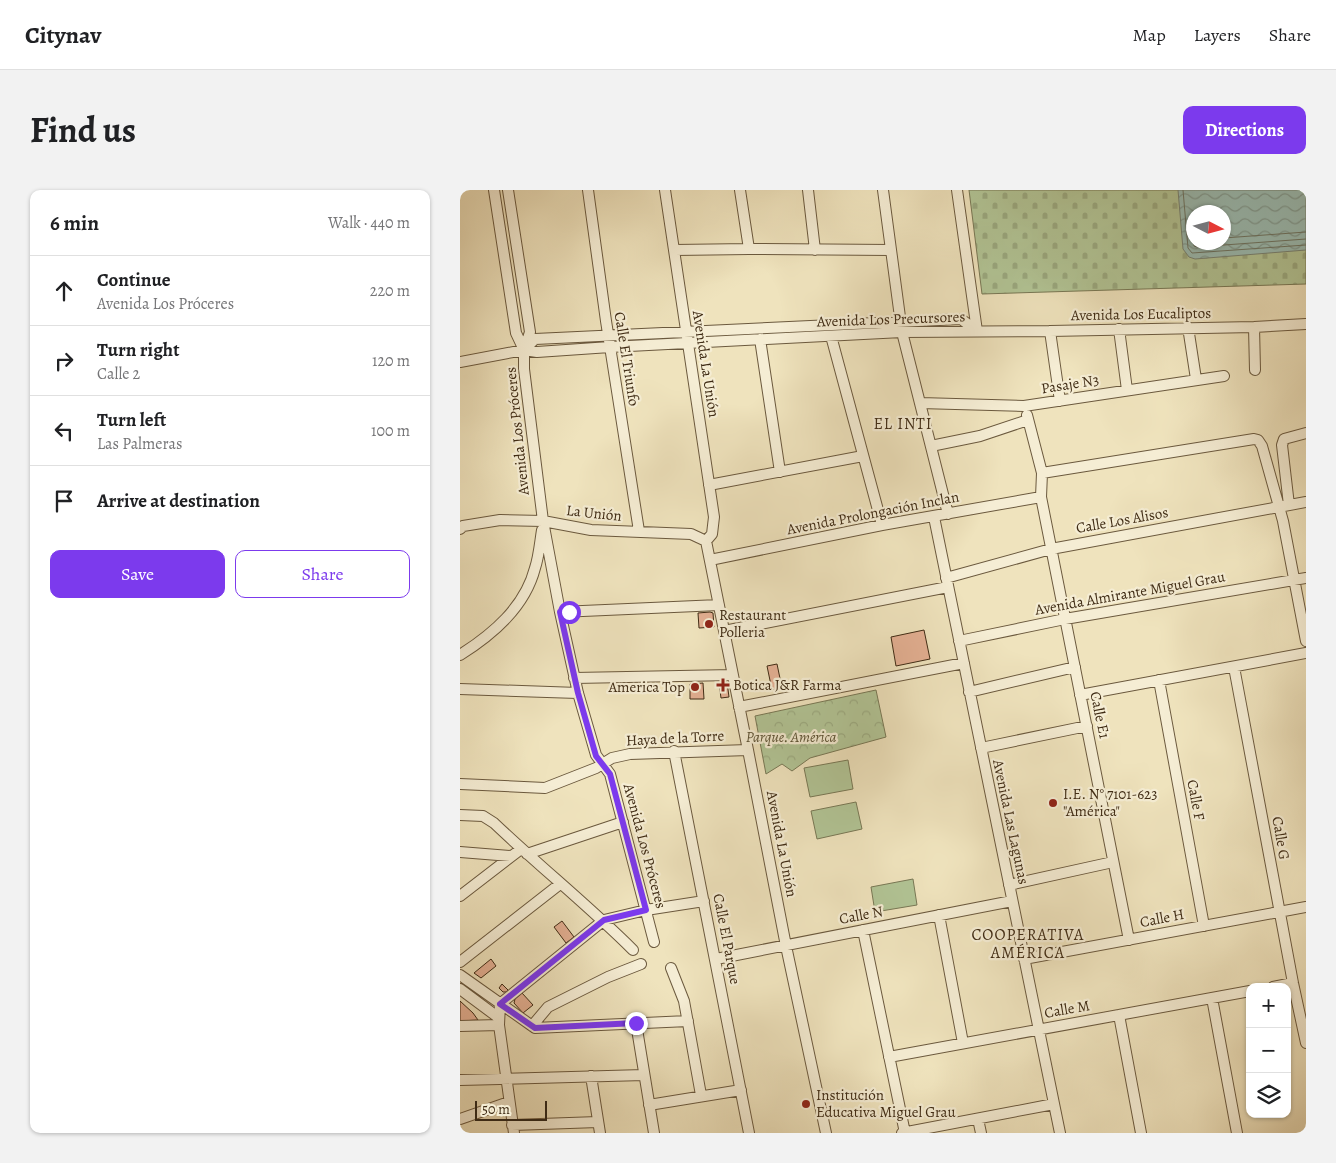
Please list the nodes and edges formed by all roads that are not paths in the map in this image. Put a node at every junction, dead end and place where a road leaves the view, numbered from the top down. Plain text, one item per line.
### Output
1 (494, 190) edge
2 (508, 190) edge
3 (588, 190) edge
4 (665, 190) edge
5 (740, 190) edge
6 (808, 190) edge
7 (883, 190) edge
8 (958, 190) edge
9 (749, 249) junction
10 (674, 250) junction
11 (816, 250) junction
12 (891, 250) junction
13 (1306, 324) edge
14 (901, 327) junction
15 (1254, 327) junction
16 (1188, 328) junction
17 (1119, 330) junction
18 (977, 331) junction
19 (1050, 331) junction
20 (686, 332) junction
21 (608, 336) junction
22 (831, 336) junction
23 (760, 339) junction
24 (688, 343) junction
25 (610, 347) junction
26 (524, 350) junction
27 (460, 362) edge
28 (1255, 370) dead end
29 (1224, 376) dead end
30 (1196, 379) junction
31 (1127, 390) junction
32 (1060, 401) junction
33 (920, 402) junction
34 (1024, 406) junction
35 (1028, 420) junction
36 (1306, 433) edge
37 (931, 446) junction
38 (864, 456) junction
39 (780, 472) junction
40 (1042, 473) junction
41 (709, 485) junction
42 (1041, 497) junction
43 (1306, 502) edge
44 (1284, 506) junction
45 (948, 514) junction
46 (934, 517) junction
47 (543, 521) junction
48 (882, 525) junction
49 (460, 528) edge
50 (639, 532) junction
51 (706, 541) junction
52 (1051, 549) junction
53 (710, 560) junction
54 (1306, 578) edge
55 (1294, 580) junction
56 (947, 583) junction
57 (719, 605) junction
58 (560, 612) junction
59 (1065, 619) junction
60 (724, 631) junction
61 (959, 641) junction
62 (1306, 641) edge
63 (1306, 653) edge
64 (460, 655) edge
65 (964, 663) junction
66 (1234, 666) junction
67 (1074, 667) junction
68 (733, 675) junction
69 (574, 678) junction
70 (1159, 680) junction
71 (460, 689) edge
72 (969, 692) junction
73 (578, 693) junction
74 (1080, 695) junction
75 (739, 707) junction
76 (1086, 726) junction
77 (981, 748) junction
78 (748, 750) junction
79 (674, 751) junction
80 (602, 764) junction
81 (460, 784) edge
82 (460, 815) edge
83 (623, 822) junction
84 (524, 851) junction
85 (460, 852) edge
86 (511, 856) junction
87 (1114, 862) junction
88 (560, 884) junction
89 (1009, 886) junction
90 (460, 896) edge
91 (704, 901) junction
92 (1012, 901) junction
93 (1306, 907) edge
94 (646, 910) junction
95 (1280, 912) junction
96 (939, 915) junction
97 (604, 920) junction
98 (1204, 926) junction
99 (863, 930) junction
100 (1129, 940) junction
101 (654, 942) dead end
102 (786, 946) junction
103 (633, 950) dead end
104 (716, 959) junction
105 (1024, 959) junction
106 (460, 962) edge
107 (642, 964) dead end
108 (672, 968) dead end
109 (460, 976) edge
110 (1293, 983) joint
111 (460, 989) edge
112 (1246, 992) edge
113 (1212, 998) junction
114 (500, 1004) junction
115 (1119, 1015) junction
116 (499, 1021) junction
117 (688, 1021) junction
118 (636, 1023) junction
119 (460, 1026) edge
120 (532, 1026) junction
121 (1039, 1029) junction
122 (964, 1043) junction
123 (1306, 1043) edge
124 (889, 1057) junction
125 (644, 1075) junction
126 (590, 1076) junction
127 (506, 1079) junction
128 (460, 1080) edge
129 (740, 1090) junction
130 (701, 1095) junction
131 (509, 1102) junction
132 (1054, 1104) junction
133 (649, 1105) junction
134 (460, 1119) edge
135 (978, 1119) junction
136 (599, 1128) edge
137 (513, 1129) edge
138 (654, 1133) edge
139 (749, 1133) edge
140 (826, 1133) edge
141 (904, 1133) edge
142 (981, 1133) edge
143 (1060, 1133) edge
144 (1141, 1133) edge
145 (1236, 1133) edge

1 - 26 street, Avenida Los Próceres
2 - 26 street, Avenida Los Próceres
3 - 21 street, Calle El Triunfo
4 - 10 street, Avenida La Unión
5 - 9 street
6 - 11 street
7 - 12 street
8 - 18 street
9 - 10 street
9 - 11 street
10 - 20 street, Avenida La Unión
11 - 12 street
12 - 14 street
13 - 15 street, Avenida Los Eucaliptos
14 - 18 street, Avenida Los Precursores
14 - 20 street, Avenida Los Precursores
14 - 22 street, Avenida Los Precursores
14 - 33 street
15 - 16 street, Avenida Los Eucaliptos
15 - 28 street
16 - 17 street, Avenida Los Eucaliptos
16 - 30 street
17 - 19 street, Avenida Los Eucaliptos
17 - 31 street
18 - 19 street, Avenida Los Eucaliptos
19 - 32 street
20 - 21 street, Avenida Los Precursores
20 - 24 street, Avenida La Unión
21 - 25 street, Calle El Triunfo
21 - 26 street, Avenida Los Precursores
22 - 23 street, Avenida Los Precursores
22 - 38 street
23 - 24 street, Avenida Los Precursores
23 - 39 street
24 - 25 street, Avenida Los Precursores
24 - 41 street, Avenida La Unión
25 - 26 street, Avenida Los Precursores
25 - 50 street, Calle El Triunfo
26 - 27 street, Avenida Los Precursores
26 - 47 street, Avenida Los Próceres
29 - 30 street, Pasaje N3
30 - 31 street, Pasaje N3
31 - 32 street, Pasaje N3
32 - 34 street, Pasaje N3
33 - 34 street, Pasaje N3
33 - 37 street
34 - 35 street, Calle E1
35 - 37 street
35 - 40 street, Calle E1
36 - 44 street
37 - 45 street
38 - 39 street
38 - 48 street
39 - 41 street
40 - 42 street, Calle E1
40 - 44 street
41 - 51 street, Avenida La Unión
42 - 45 street, Avenida Prolongación Inclan
42 - 52 street, Calle E1
43 - 44 street, Calle Los Alisos
44 - 52 street, Calle Los Alisos
44 - 55 street
45 - 46 street, Avenida Prolongación Inclan
46 - 48 street, Avenida Prolongación Inclan
46 - 56 street, Avenida Las Lagunas
47 - 49 street, La Unión
47 - 50 street, La Unión
47 - 58 street, Avenida Los Próceres
47 - 64 street
48 - 53 street, Avenida Prolongación Inclan
50 - 51 street, La Unión
51 - 53 street
52 - 56 street, Calle Los Alisos
52 - 59 street, Calle E1
53 - 57 street, Avenida La Unión
54 - 55 street, Avenida Almirante Miguel Grau
55 - 59 street, Avenida Almirante Miguel Grau
55 - 62 street
56 - 60 street, Calle Los Alisos
56 - 61 street, Avenida Las Lagunas
57 - 58 street
57 - 60 street, Avenida La Unión
58 - 69 street, Avenida Los Próceres
59 - 61 street, Avenida Almirante Miguel Grau
59 - 67 street, Calle E1
60 - 68 street, Avenida La Unión
61 - 65 street, Avenida Las Lagunas
63 - 66 street
65 - 72 street, Avenida Las Lagunas
65 - 75 street
66 - 70 street
66 - 95 street, Calle G
67 - 72 street
67 - 74 street, Calle E1
68 - 69 street
68 - 75 street, Avenida La Unión
69 - 73 street, Avenida Los Próceres
70 - 74 street
70 - 98 street, Calle F
71 - 73 street
72 - 77 street, Avenida Las Lagunas
73 - 80 street, Avenida Los Próceres
74 - 76 street, Calle E1
75 - 78 street, Avenida La Unión
76 - 77 street
76 - 87 street, Calle E1
77 - 89 street, Avenida Las Lagunas
78 - 79 street, Haya de la Torre
78 - 102 street, Avenida La Unión
79 - 80 street, Haya de la Torre
79 - 91 street, Calle El Parque
80 - 81 street, Haya de la Torre
80 - 83 street, Avenida Los Próceres
82 - 84 street
83 - 84 street
83 - 94 street, Avenida Los Próceres
84 - 86 street
84 - 88 street
85 - 86 street
86 - 90 street
87 - 89 street
87 - 100 street, Calle E1
88 - 97 street
88 - 106 street
89 - 92 street, Avenida Las Lagunas
91 - 94 street
91 - 104 street, Calle El Parque
92 - 96 street, Calle N
92 - 105 street, Avenida Las Lagunas
93 - 95 street, Calle H
94 - 97 street
94 - 101 street, Avenida Los Próceres
95 - 98 street, Calle H
95 - 110 street, Calle G
96 - 99 street, Calle N
96 - 122 street
97 - 103 street
97 - 114 street
98 - 100 street, Calle H
99 - 102 street, Calle N
99 - 124 street
100 - 105 street, Calle H
102 - 104 street, Calle N
102 - 140 street, Avenida La Unión
104 - 129 street, Calle El Parque
105 - 121 street, Avenida Las Lagunas
107 - 120 street
108 - 117 street
109 - 114 street
110 - 123 street, Calle G
111 - 116 street
112 - 113 street, Calle M
113 - 115 street, Calle M
113 - 145 street
114 - 116 street
114 - 120 street
115 - 121 street, Calle M
115 - 144 street
116 - 119 street
116 - 127 street
117 - 118 street
117 - 130 street
118 - 120 street
118 - 125 street
121 - 122 street, Calle M
121 - 132 street, Avenida Las Lagunas
122 - 124 street, Calle M
124 - 141 street
125 - 126 street
125 - 133 street
126 - 127 street
126 - 136 street
127 - 128 street
127 - 131 street
129 - 130 street
129 - 139 street, Calle El Parque
130 - 133 street
131 - 134 street
131 - 137 street
132 - 135 street
132 - 143 street, Avenida Las Lagunas
133 - 138 street
135 - 141 street
135 - 142 street
136 - 137 street

